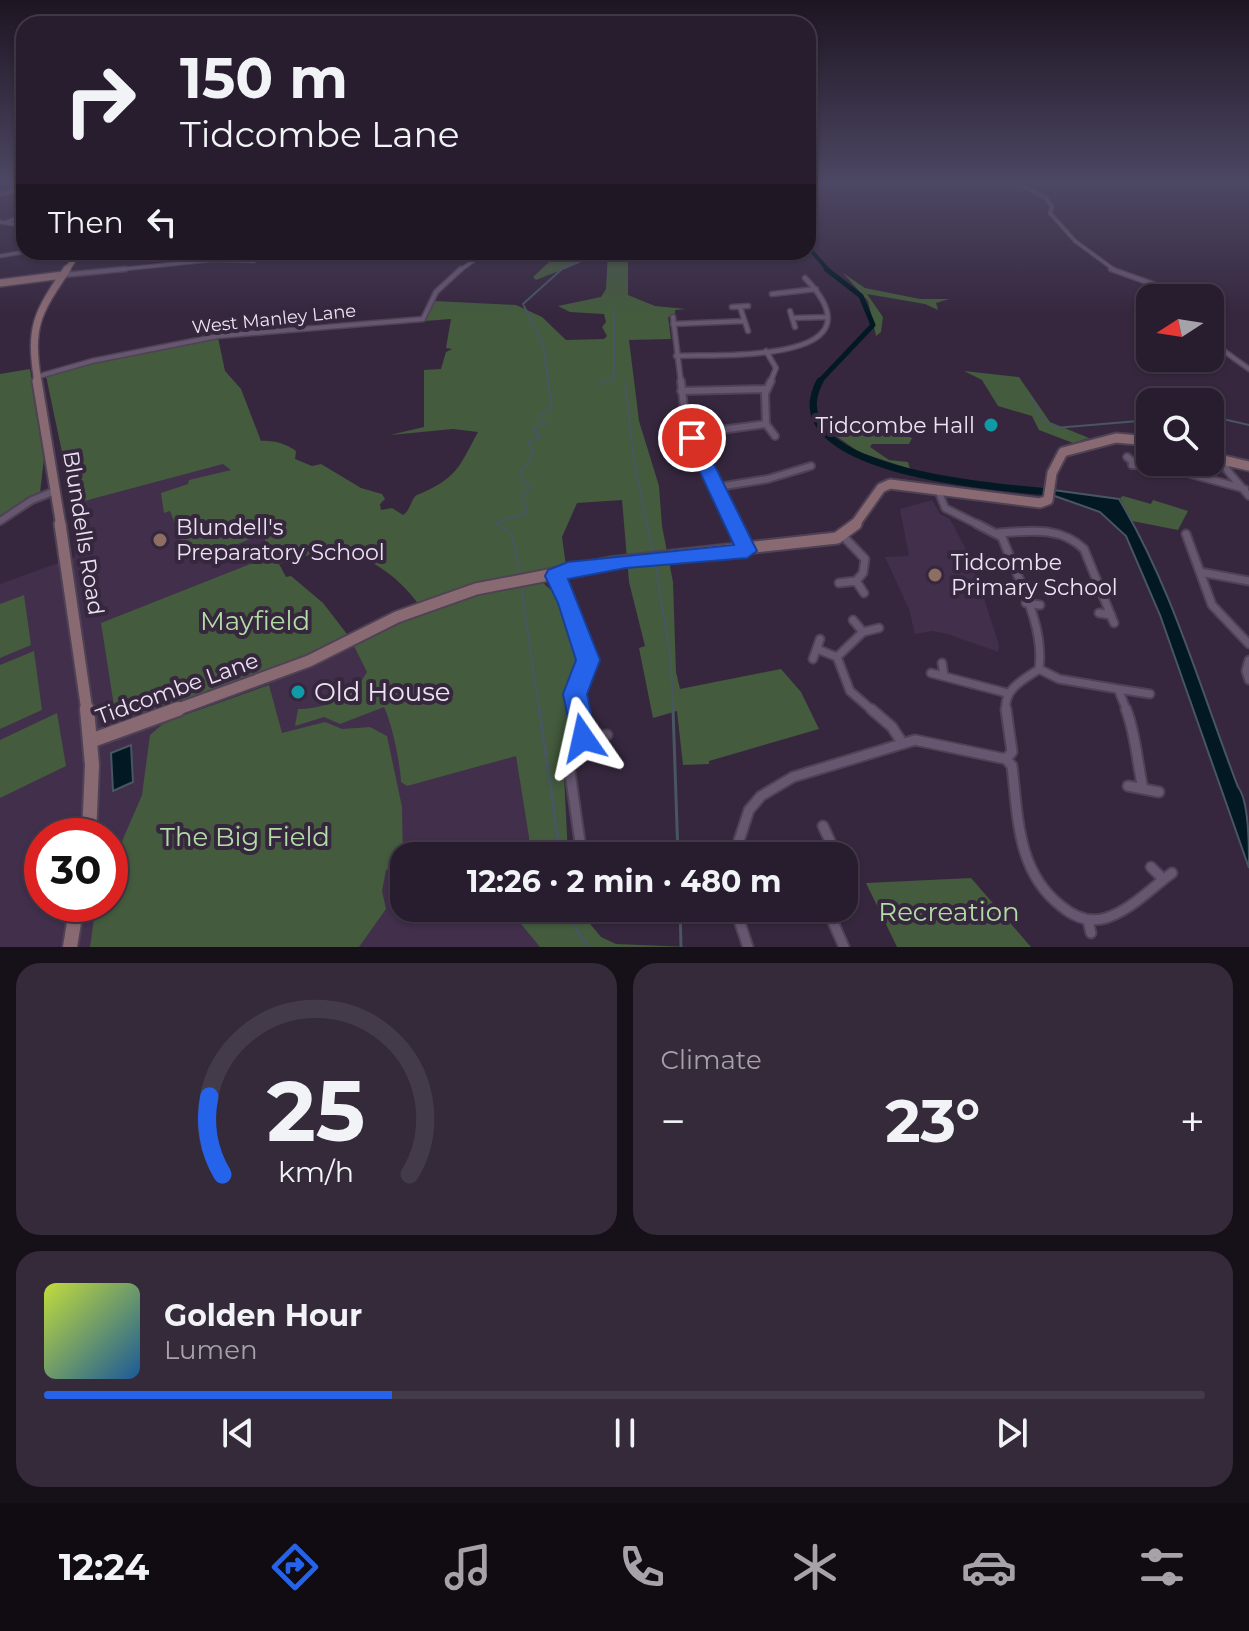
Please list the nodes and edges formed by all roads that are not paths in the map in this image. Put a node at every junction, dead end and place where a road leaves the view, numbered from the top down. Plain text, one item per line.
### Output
1 (1062, 227) edge
2 (73, 260) edge
3 (474, 260) edge
4 (254, 261) dead end
5 (63, 275) junction
6 (805, 278) dead end
7 (0, 283) edge
8 (1156, 284) edge
9 (816, 289) junction
10 (773, 295) dead end
11 (748, 306) dead end
12 (732, 307) dead end
13 (740, 307) junction
14 (790, 311) dead end
15 (828, 317) junction
16 (792, 318) junction
17 (744, 321) junction
18 (795, 327) dead end
19 (748, 331) dead end
20 (766, 351) junction
21 (1224, 351) edge
22 (676, 356) junction
23 (1249, 369) edge
24 (36, 377) junction
25 (767, 389) junction
26 (681, 391) junction
27 (766, 422) junction
28 (690, 434) junction
29 (775, 436) dead end
30 (1136, 440) edge
31 (1127, 457) dead end
32 (1224, 460) joint
33 (811, 466) dead end
34 (1249, 466) edge
35 (718, 487) junction
36 (938, 490) junction
37 (55, 491) junction
38 (1247, 492) edge
39 (0, 521) edge
40 (999, 533) junction
41 (843, 536) junction
42 (1200, 544) dead end
43 (747, 551) junction
44 (1200, 572) junction
45 (556, 576) junction
46 (856, 581) junction
47 (1249, 581) edge
48 (839, 583) dead end
49 (864, 593) dead end
50 (1026, 603) junction
51 (1040, 605) dead end
52 (1099, 613) dead end
53 (853, 620) dead end
54 (879, 628) dead end
55 (863, 632) junction
56 (820, 639) dead end
57 (1249, 644) edge
58 (817, 649) junction
59 (837, 657) junction
60 (813, 659) dead end
61 (1249, 660) edge
62 (942, 663) dead end
63 (1039, 669) junction
64 (931, 673) dead end
65 (944, 676) junction
66 (1249, 680) edge
67 (1118, 689) junction
68 (1007, 693) junction
69 (1150, 694) dead end
70 (607, 735) dead end
71 (583, 738) junction
72 (90, 741) junction
73 (901, 741) junction
74 (1006, 759) junction
75 (1128, 786) dead end
76 (1143, 789) junction
77 (1159, 792) dead end
78 (89, 818) edge
79 (823, 826) dead end
80 (580, 842) edge
81 (738, 842) edge
82 (830, 842) edge
83 (1151, 867) dead end
84 (1088, 921) junction
85 (74, 922) edge
86 (740, 922) edge
87 (833, 922) edge
88 (1091, 933) dead end
89 (70, 947) edge
90 (748, 947) edge
91 (844, 947) edge

1 - 8 street
2 - 5 street, Blundells Road
3 - 24 street, West Manley Lane
4 - 5 street
5 - 7 street
5 - 24 street, Blundells Road
6 - 9 street
9 - 10 street
9 - 15 street
11 - 13 street
12 - 13 street
13 - 17 street
14 - 16 street
15 - 16 street
15 - 20 street
16 - 18 street
17 - 19 street
17 - 22 street
20 - 22 street
20 - 25 street
21 - 23 street
22 - 26 street
24 - 37 street, Blundells Road
25 - 26 street
25 - 27 street
26 - 28 street
27 - 28 street
27 - 29 street
28 - 35 street
30 - 36 street
31 - 38 street
32 - 34 street
32 - 38 street
33 - 35 street
35 - 43 street
36 - 40 street
36 - 41 street
37 - 39 street
37 - 72 street, Blundells Road
40 - 50 street
40 - 52 street
41 - 43 street, Tidcombe Lane
41 - 46 street
42 - 44 street
43 - 45 street, Tidcombe Lane
44 - 47 street
44 - 57 street
45 - 71 street
45 - 72 street, Tidcombe Lane
46 - 48 street
46 - 49 street
50 - 51 street
50 - 63 street
53 - 55 street
54 - 55 street
55 - 59 street
56 - 58 street
58 - 59 street
58 - 60 street
59 - 73 street
61 - 66 street
62 - 65 street
63 - 67 street
63 - 68 street
64 - 65 street
65 - 68 street
67 - 69 street
67 - 76 street
68 - 74 street
70 - 71 street
71 - 80 street
72 - 78 street, Blundells Road
73 - 74 street
73 - 81 street
74 - 84 street
75 - 76 street
76 - 77 street
79 - 82 street
83 - 84 street
84 - 88 street
85 - 89 street
86 - 90 street
87 - 91 street

